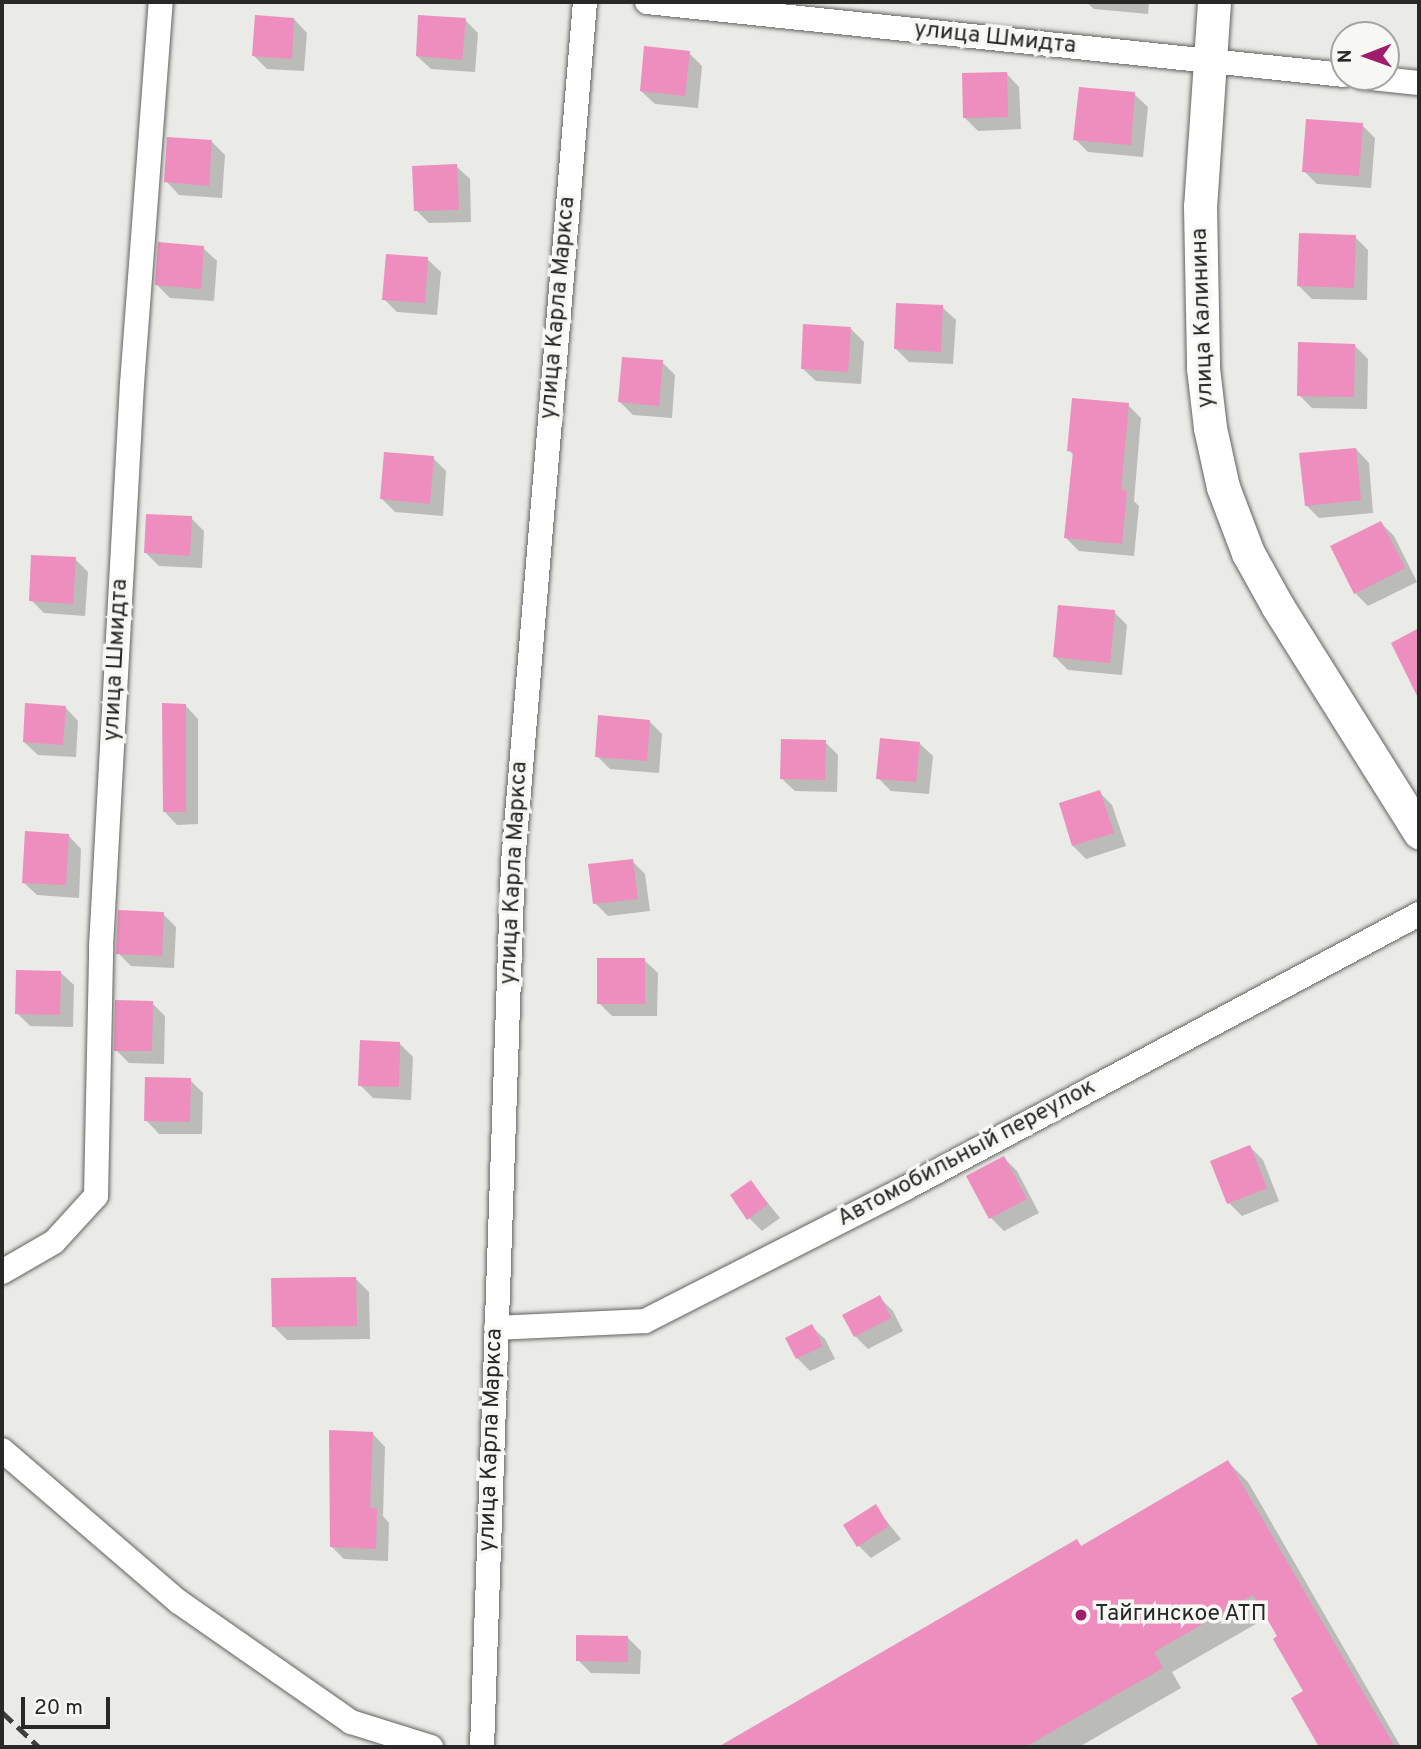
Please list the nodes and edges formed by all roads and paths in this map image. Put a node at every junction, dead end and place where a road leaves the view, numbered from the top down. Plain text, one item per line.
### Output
1 (160, 2) edge
2 (585, 2) edge
3 (647, 2) edge
4 (1214, 2) edge
5 (1210, 61) junction
6 (1330, 74) edge
7 (1400, 81) edge
8 (1419, 83) edge
9 (1419, 832) edge
10 (1419, 914) edge
11 (2, 1272) edge
12 (496, 1328) junction
13 (2, 1450) edge
14 (431, 1747) edge
15 (482, 1747) edge

1 - 11 street, улица Шмидта
2 - 12 street, улица Карла Маркса
3 - 5 street, улица Шмидта
4 - 5 main road, улица Калинина
5 - 6 street, улица Шмидта
5 - 9 main road, улица Калинина
7 - 8 street
10 - 12 street, Автомобильный переулок
12 - 15 street, улица Карла Маркса
13 - 14 street

